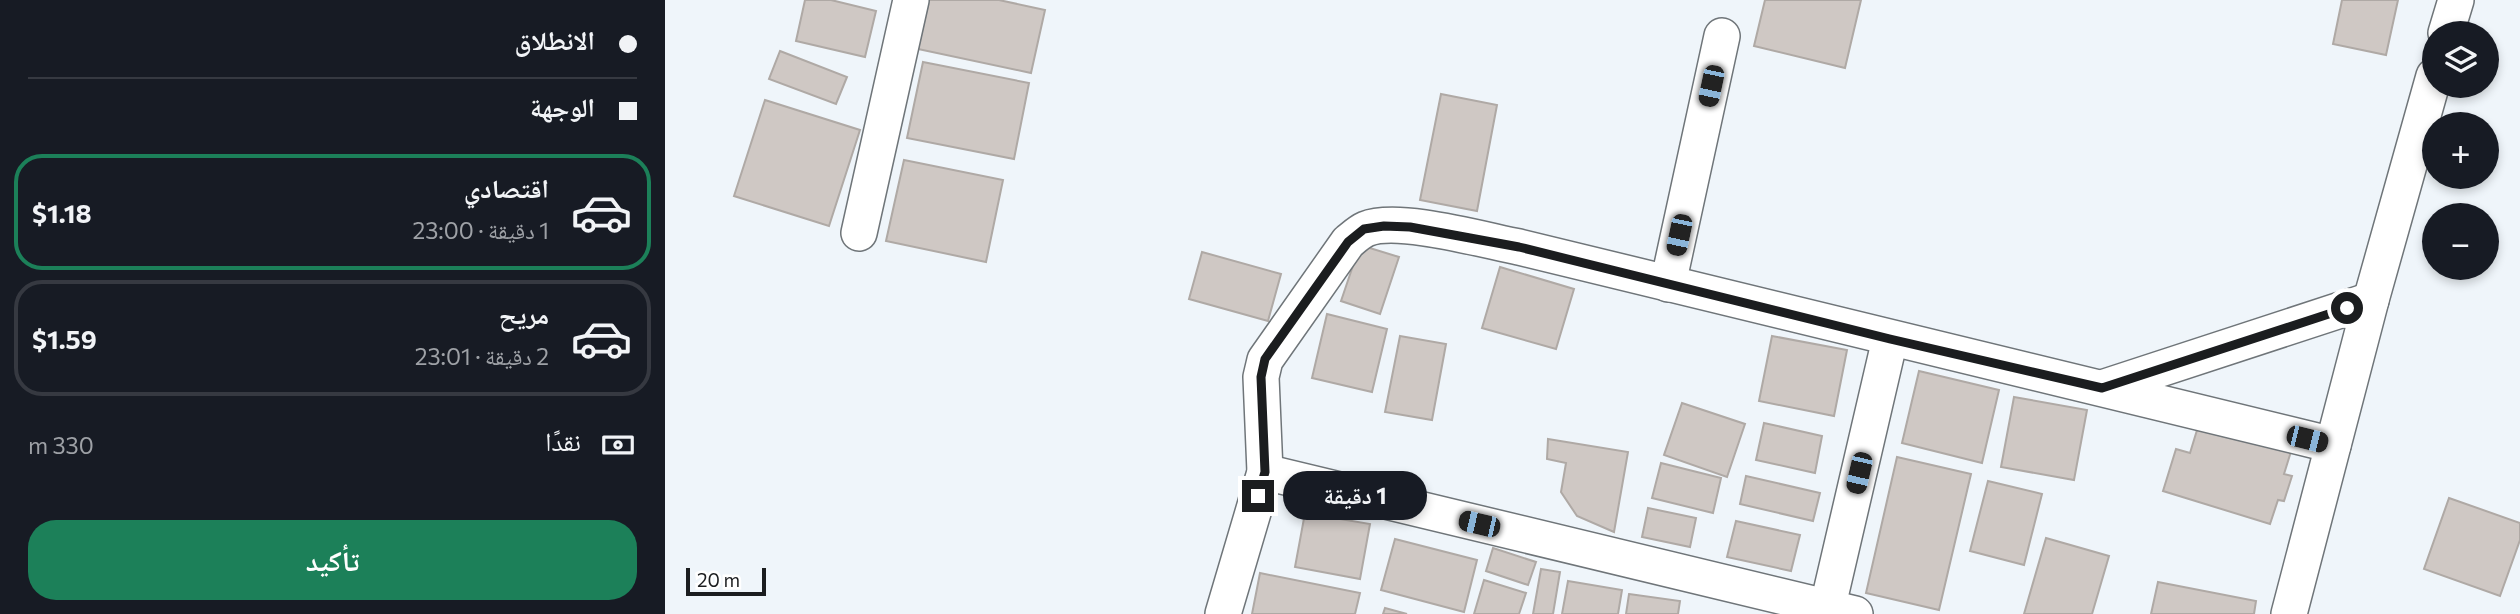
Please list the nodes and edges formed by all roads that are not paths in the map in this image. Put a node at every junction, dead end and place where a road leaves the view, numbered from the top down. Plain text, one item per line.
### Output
1 (911, 0) edge
2 (2456, 0) edge
3 (2450, 21) edge
4 (1722, 36) dead end
5 (2428, 98) edge
6 (859, 233) dead end
7 (1668, 284) junction
8 (2371, 300) junction
9 (1890, 339) junction
10 (2102, 388) junction
11 (2333, 445) junction
12 (1265, 472) junction
13 (1837, 612) edge
14 (1223, 614) edge
15 (2289, 614) edge

1 - 6 street
2 - 3 street
4 - 7 street
5 - 8 street
7 - 9 street
7 - 12 street
8 - 10 street
8 - 11 street
9 - 10 street
9 - 13 street
10 - 11 street
11 - 15 street
12 - 13 street
12 - 14 street

